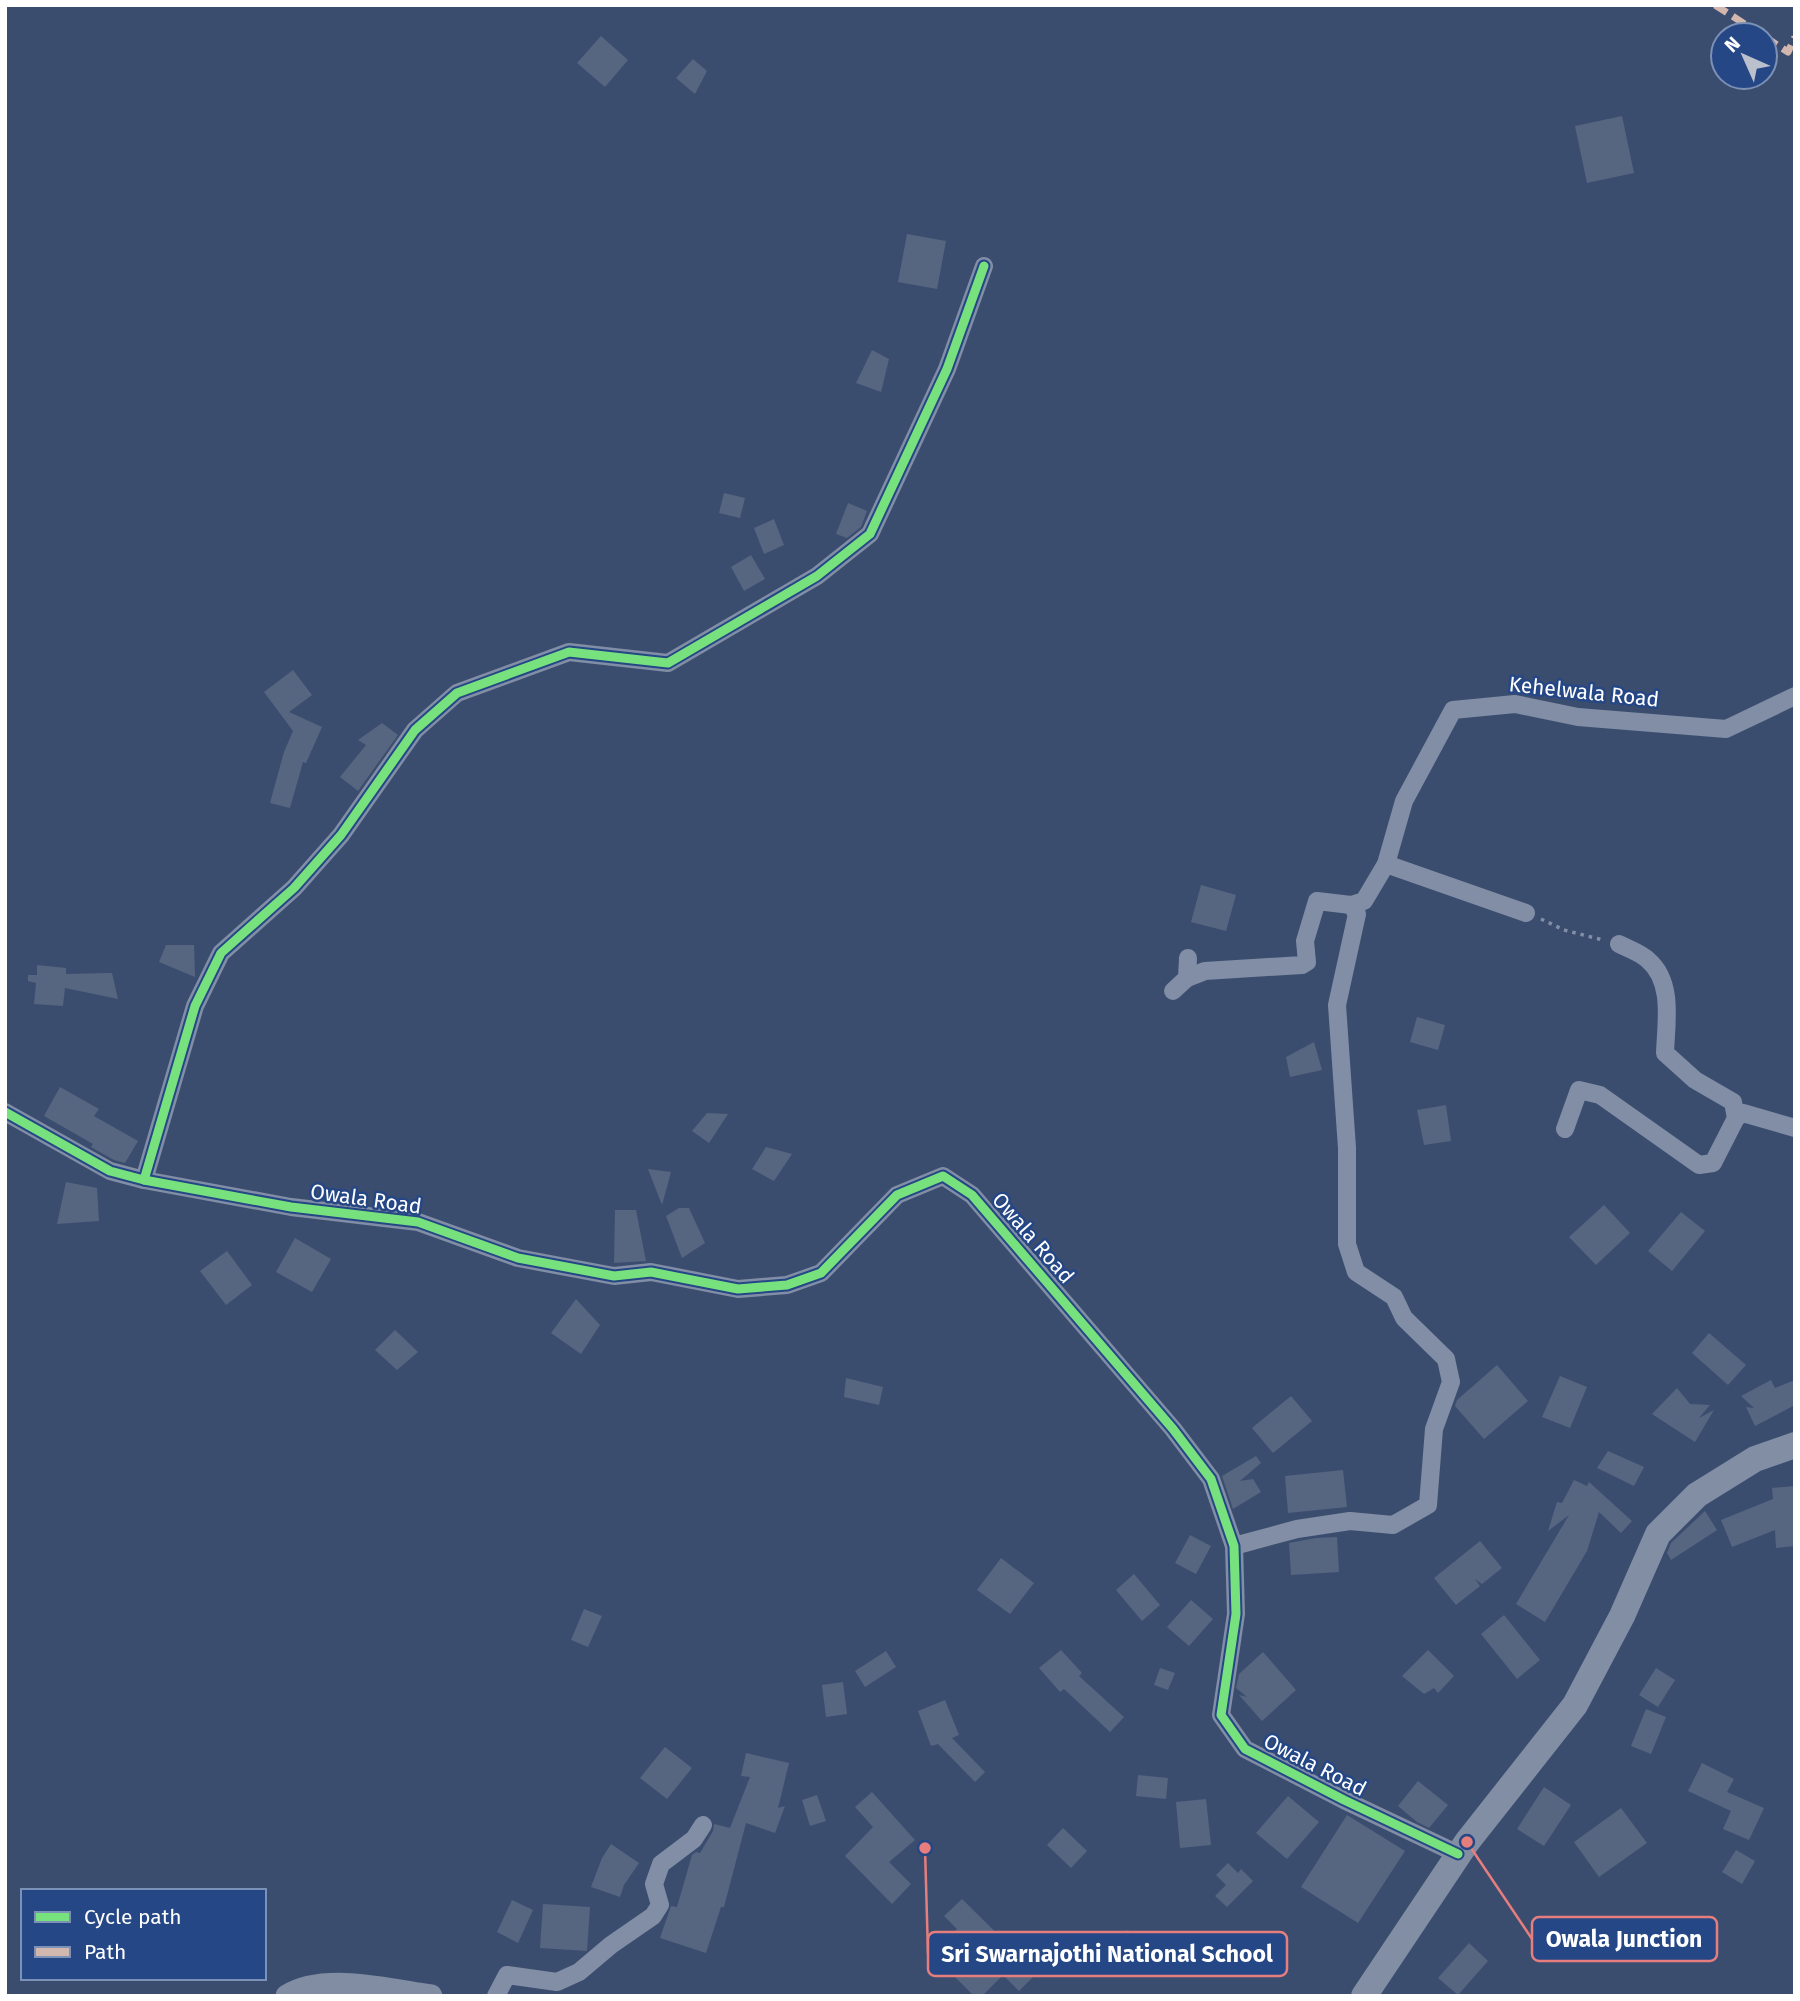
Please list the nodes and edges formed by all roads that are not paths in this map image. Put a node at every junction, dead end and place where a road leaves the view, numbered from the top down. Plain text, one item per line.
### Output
1 (985, 266) dead end
2 (1795, 696) edge
3 (1386, 864) junction
4 (1351, 905) junction
5 (1526, 913) road end
6 (1619, 944) road end
7 (1188, 958) dead end
8 (1186, 978) junction
9 (1173, 991) dead end
10 (5, 1112) edge
11 (1736, 1118) junction
12 (1565, 1129) dead end
13 (1795, 1129) edge
14 (144, 1180) junction
15 (1795, 1445) edge
16 (1234, 1546) junction
17 (703, 1825) dead end
18 (1458, 1854) junction
19 (287, 1996) edge
20 (431, 1996) edge
21 (496, 1996) edge
22 (1364, 1996) edge

1 - 14 street
2 - 3 street, Kehelwala Road
3 - 4 street, Kehelwala Road
3 - 5 street
4 - 8 street
4 - 16 street
6 - 11 street
7 - 8 street
8 - 9 street
10 - 14 street, Owala Road
11 - 12 street
11 - 13 street
14 - 16 street, Owala Road
15 - 18 highway
16 - 18 street, Owala Road
17 - 21 street
18 - 22 highway
19 - 20 main road

